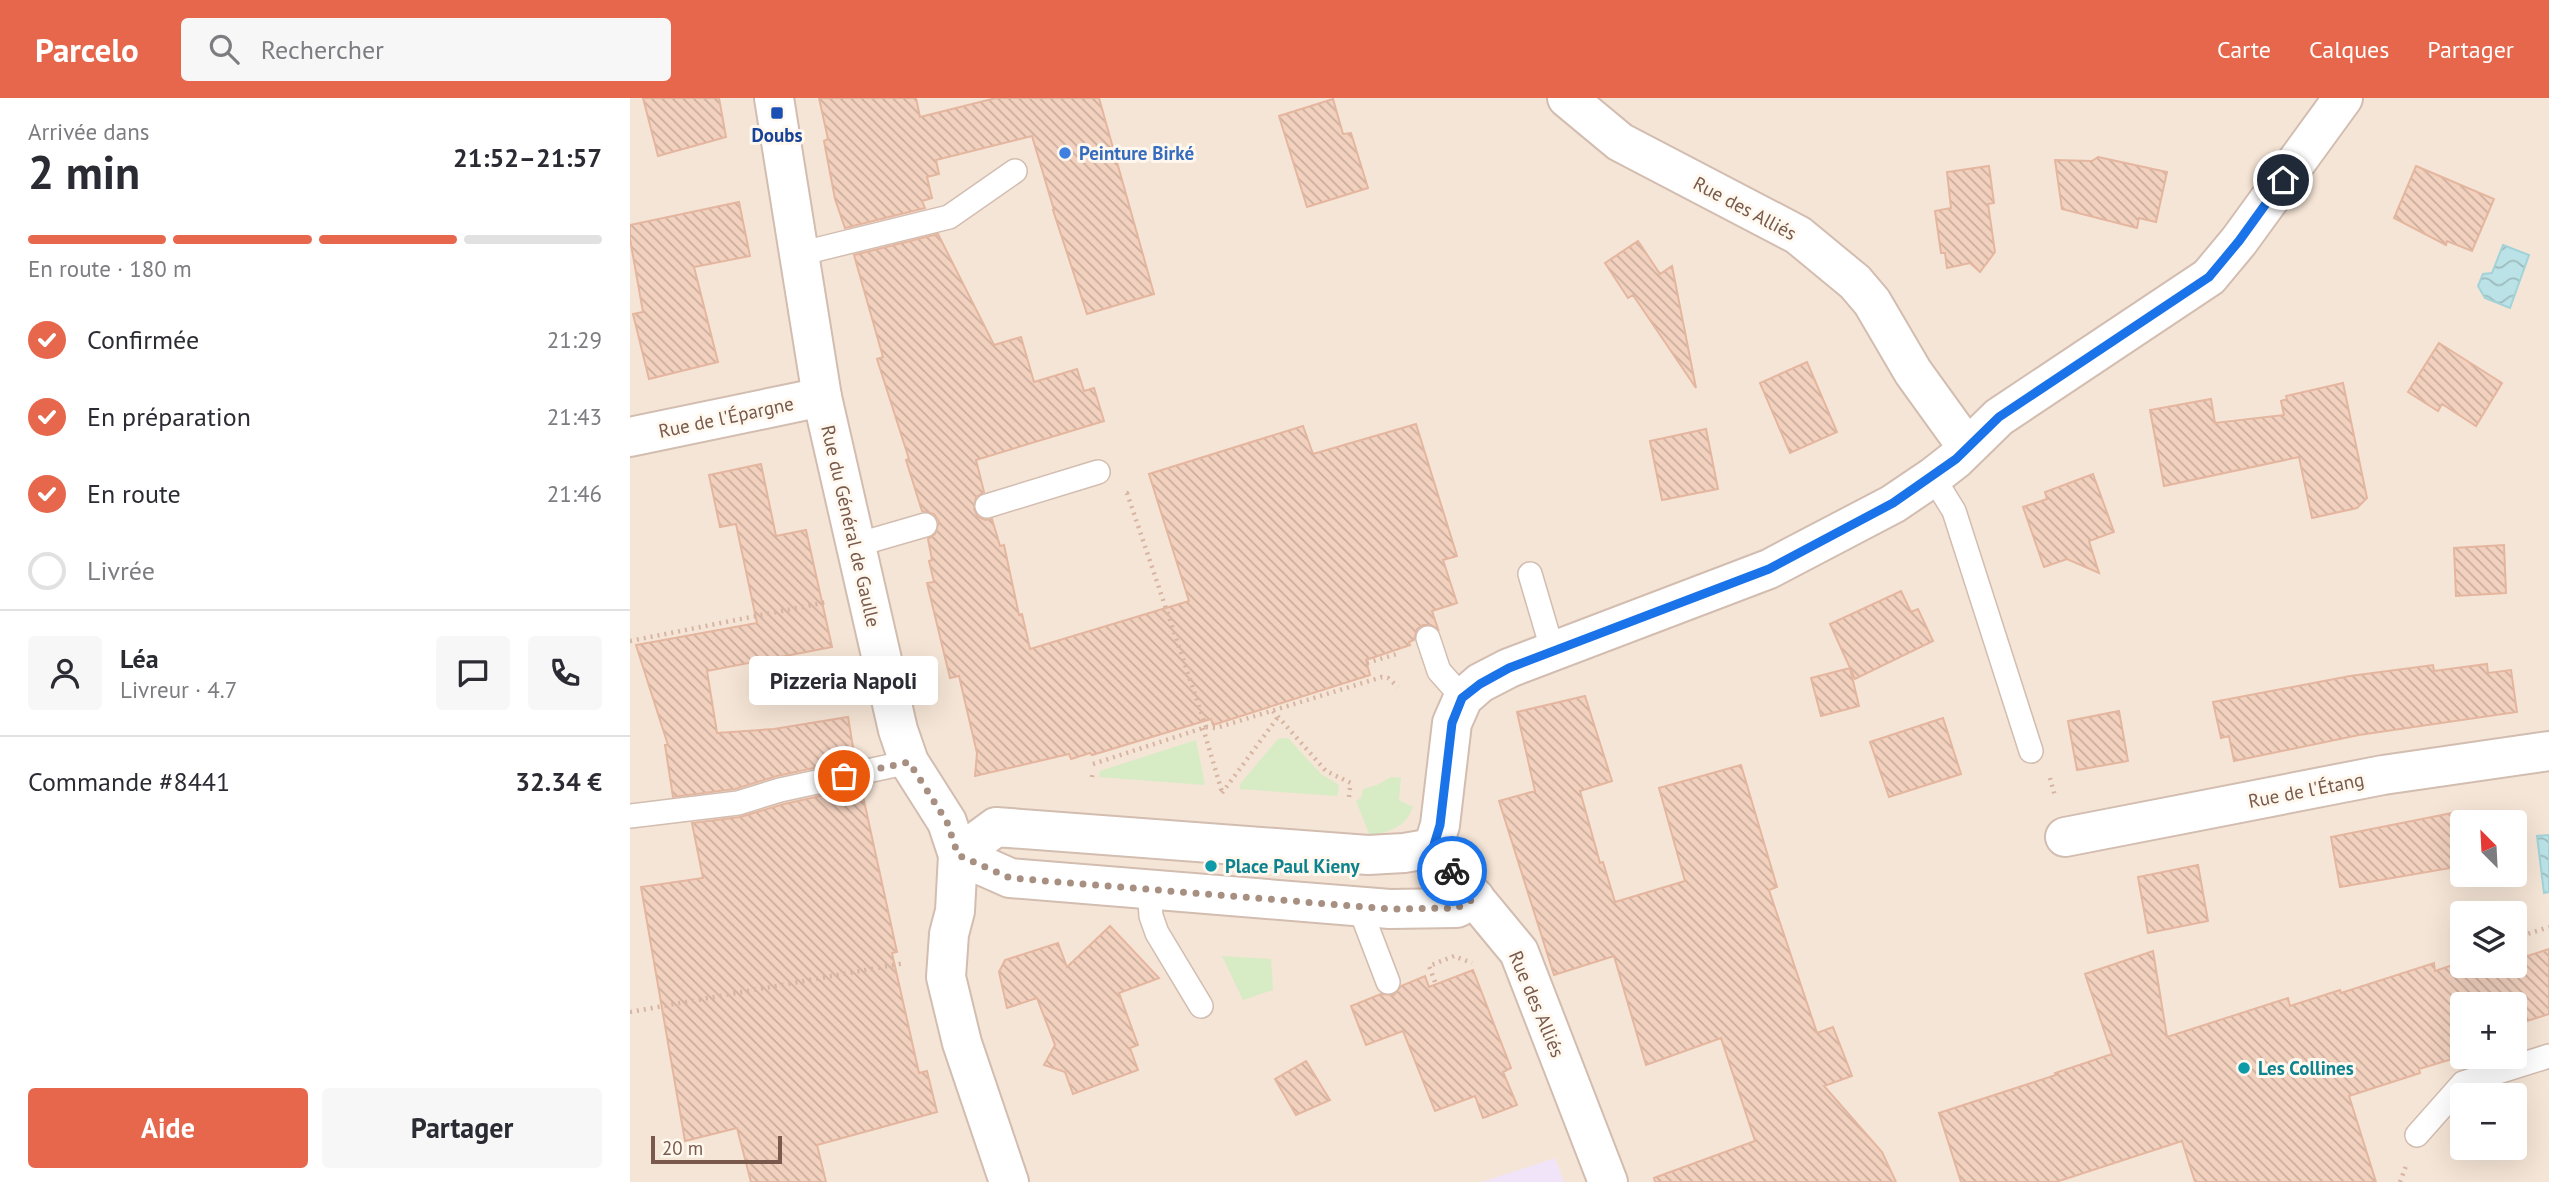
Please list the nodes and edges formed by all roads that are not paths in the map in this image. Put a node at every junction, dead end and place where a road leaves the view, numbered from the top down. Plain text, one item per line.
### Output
1 (774, 98) edge
2 (1567, 98) edge
3 (2343, 98) edge
4 (1015, 171) dead end
5 (799, 254) junction
6 (821, 397) junction
7 (630, 437) edge
8 (1967, 447) junction
9 (1098, 472) dead end
10 (1933, 477) junction
11 (987, 506) dead end
12 (925, 525) dead end
13 (856, 545) junction
14 (1530, 574) dead end
15 (1428, 638) dead end
16 (1553, 652) junction
17 (1462, 698) junction
18 (2031, 751) dead end
19 (2549, 751) edge
20 (909, 762) junction
21 (630, 816) edge
22 (2065, 837) dead end
23 (1433, 848) junction
24 (958, 855) junction
25 (1149, 888) junction
26 (1475, 898) junction
27 (1362, 906) junction
28 (1388, 982) dead end
29 (1201, 1006) dead end
30 (2549, 1056) edge
31 (2417, 1135) dead end
32 (1009, 1182) edge
33 (1608, 1182) edge

1 - 5 street, Rue du Général de Gaulle
2 - 8 street, Rue des Alliés
3 - 8 street
4 - 5 lane
5 - 6 street, Rue du Général de Gaulle
6 - 7 street, Rue de l'Épargne
6 - 13 street, Rue du Général de Gaulle
8 - 10 street
9 - 11 lane
10 - 16 street
10 - 18 lane
12 - 13 lane
13 - 20 street, Rue du Général de Gaulle
14 - 16 lane
15 - 17 lane
16 - 17 street
17 - 23 street
19 - 22 street, Rue de l'Étang
20 - 21 lane
20 - 24 street, Rue du Général de Gaulle
23 - 24 street
23 - 26 street, Rue des Alliés
24 - 25 street
24 - 32 street, Rue du Général de Gaulle
25 - 27 street
25 - 29 lane
26 - 27 street
26 - 33 street, Rue des Alliés
27 - 28 lane
30 - 31 lane

